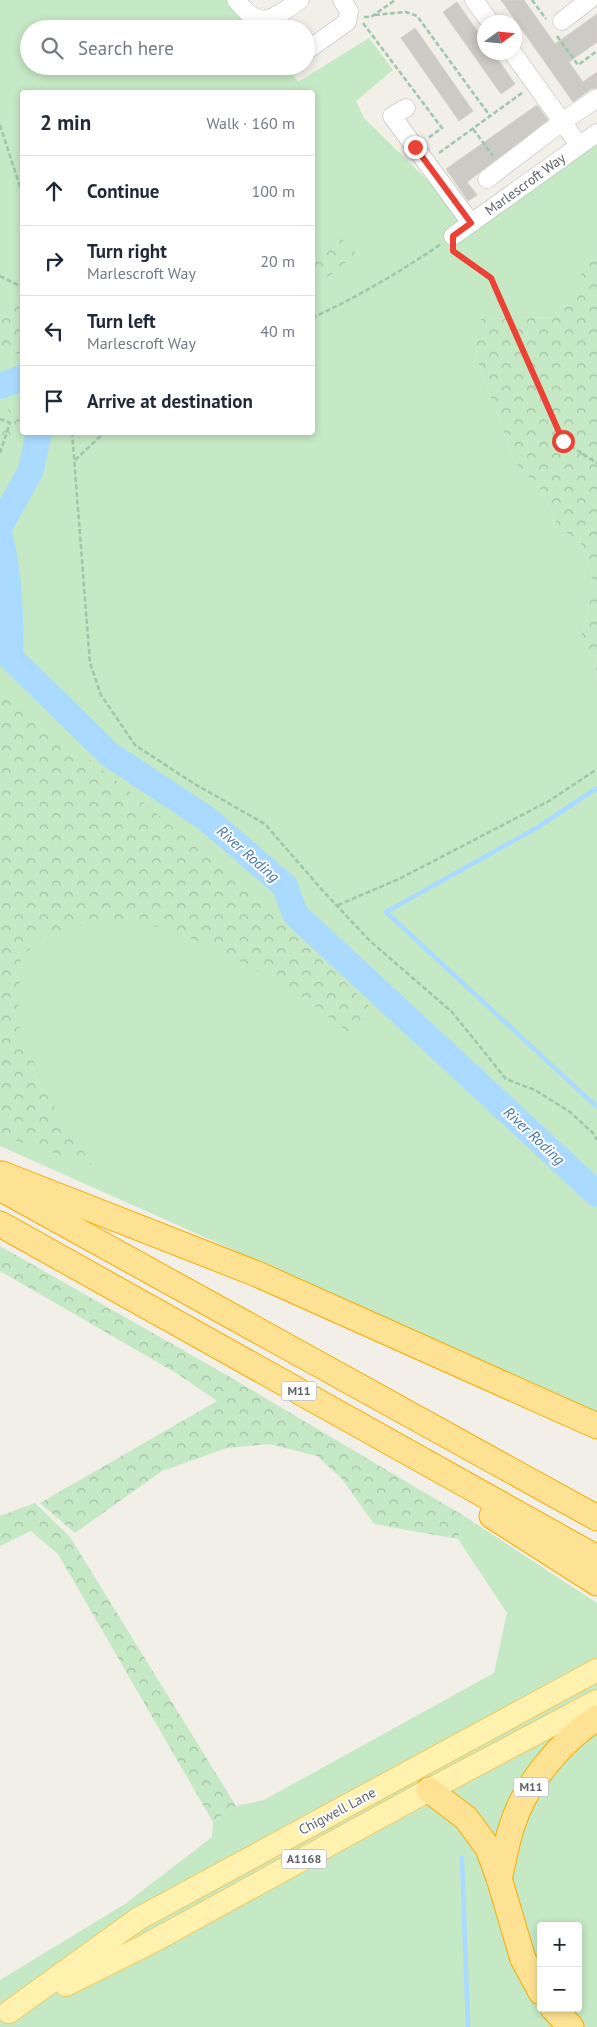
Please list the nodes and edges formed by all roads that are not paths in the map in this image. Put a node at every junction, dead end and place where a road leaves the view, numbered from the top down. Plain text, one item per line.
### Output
1 (236, 0) edge
2 (300, 0) edge
3 (342, 0) edge
4 (474, 0) edge
5 (589, 0) edge
6 (485, 15) edge
7 (259, 20) edge
8 (280, 20) edge
9 (555, 26) road end
10 (315, 45) edge
11 (518, 60) edge
12 (597, 98) edge
13 (393, 115) dead end
14 (562, 122) junction
15 (597, 133) edge
16 (579, 145) junction
17 (487, 179) dead end
18 (471, 223) junction
19 (453, 236) road end
20 (0, 1173) edge
21 (0, 1188) edge
22 (0, 1224) edge
23 (597, 1426) edge
24 (402, 1449) junction
25 (597, 1518) edge
26 (597, 1558) edge
27 (597, 1583) edge
28 (596, 1672) edge
29 (597, 1701) edge
30 (597, 1718) edge
31 (400, 1778) junction
32 (429, 1790) junction
33 (499, 1878) junction
34 (537, 1985) edge
35 (557, 2012) edge
36 (4, 2015) edge
37 (571, 2027) edge

1 - 7 street
2 - 8 street
3 - 10 street
4 - 6 street
5 - 9 street
11 - 14 street, Marlescroft Way
12 - 14 street, Marlescroft Way
13 - 18 street, Marlescroft Way
14 - 16 street, Marlescroft Way
14 - 17 street, Marlescroft Way
15 - 16 street, Marlescroft Way
16 - 18 street, Marlescroft Way
18 - 19 street, Marlescroft Way
20 - 23 highway
21 - 25 highway, M11
22 - 24 highway, M11
24 - 26 highway, M11
24 - 27 highway, M11
28 - 31 main road, Chigwell Lane / A1168
29 - 32 main road, Chigwell Lane / A1168
30 - 33 highway, M11
31 - 32 main road
31 - 36 main road, Chigwell Lane / A1168
32 - 33 highway
32 - 36 main road, Chigwell Lane / A1168
33 - 34 highway
35 - 37 highway

